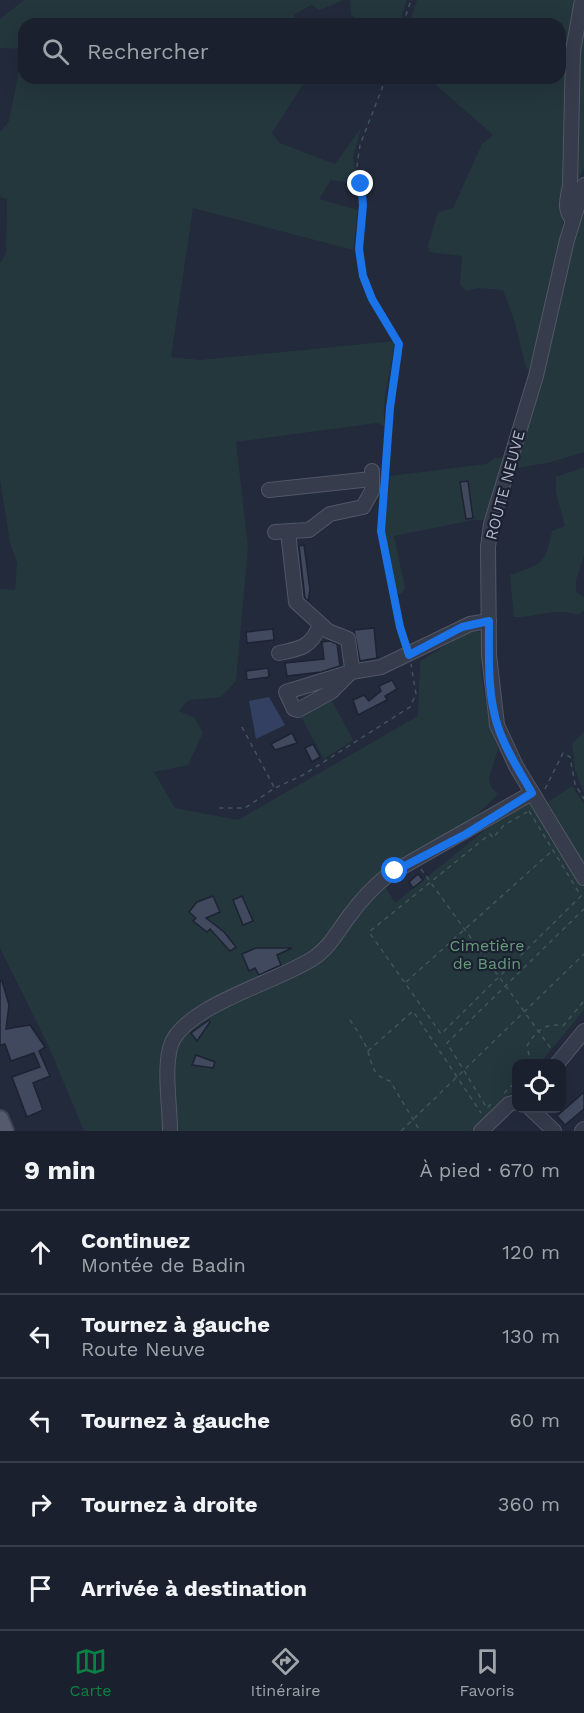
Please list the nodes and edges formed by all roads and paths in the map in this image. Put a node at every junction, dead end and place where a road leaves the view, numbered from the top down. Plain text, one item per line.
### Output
1 (411, 0) edge
2 (582, 0) edge
3 (405, 18) edge
4 (384, 84) edge
5 (584, 185) edge
6 (573, 220) junction
7 (269, 490) dead end
8 (489, 621) junction
9 (320, 625) junction
10 (279, 653) dead end
11 (409, 655) junction
12 (242, 727) dead end
13 (275, 788) junction
14 (534, 796) junction
15 (584, 799) edge
16 (219, 808) dead end
17 (558, 846) junction
18 (415, 861) junction
19 (584, 878) edge
20 (430, 882) junction
21 (584, 909) edge
22 (465, 929) junction
23 (584, 954) edge
24 (499, 977) junction
25 (405, 983) junction
26 (506, 986) junction
27 (584, 1000) edge
28 (525, 1013) junction
29 (350, 1020) dead end
30 (538, 1031) junction
31 (584, 1031) edge
32 (368, 1051) junction
33 (530, 1059) edge
34 (556, 1059) edge
35 (561, 1059) edge
36 (465, 1072) junction
37 (458, 1078) junction
38 (512, 1086) edge
39 (502, 1095) dead end
40 (495, 1101) dead end
41 (512, 1103) edge
42 (535, 1113) edge
43 (482, 1116) dead end
44 (0, 1119) edge
45 (413, 1120) junction
46 (5, 1131) edge
47 (170, 1131) edge
48 (401, 1131) edge
49 (420, 1131) edge
50 (482, 1131) edge
51 (554, 1131) edge

1 - 3 path
2 - 6 street
4 - 11 path
5 - 6 street, ROUTE NEUVE
6 - 8 street, ROUTE NEUVE
7 - 9 street
8 - 11 street
8 - 14 street, ROUTE NEUVE
9 - 10 street
9 - 11 street
11 - 13 path
12 - 13 path
13 - 16 path
14 - 15 path
14 - 17 street, ROUTE NEUVE
14 - 18 street
17 - 19 street, ROUTE NEUVE
17 - 20 path
17 - 22 path
17 - 24 path
18 - 20 path
18 - 47 street
20 - 22 path
20 - 25 path
21 - 26 path
22 - 24 path
22 - 25 path
23 - 28 path
24 - 25 path
24 - 26 path
26 - 28 path
26 - 36 path
27 - 30 path
28 - 30 path
28 - 36 path
29 - 32 path
30 - 33 path
30 - 34 path
31 - 35 street
32 - 37 path
32 - 45 path
36 - 37 path
36 - 40 path
37 - 43 path
37 - 45 path
38 - 39 path
41 - 50 street
42 - 51 street
44 - 46 main road
45 - 48 path
45 - 49 path

